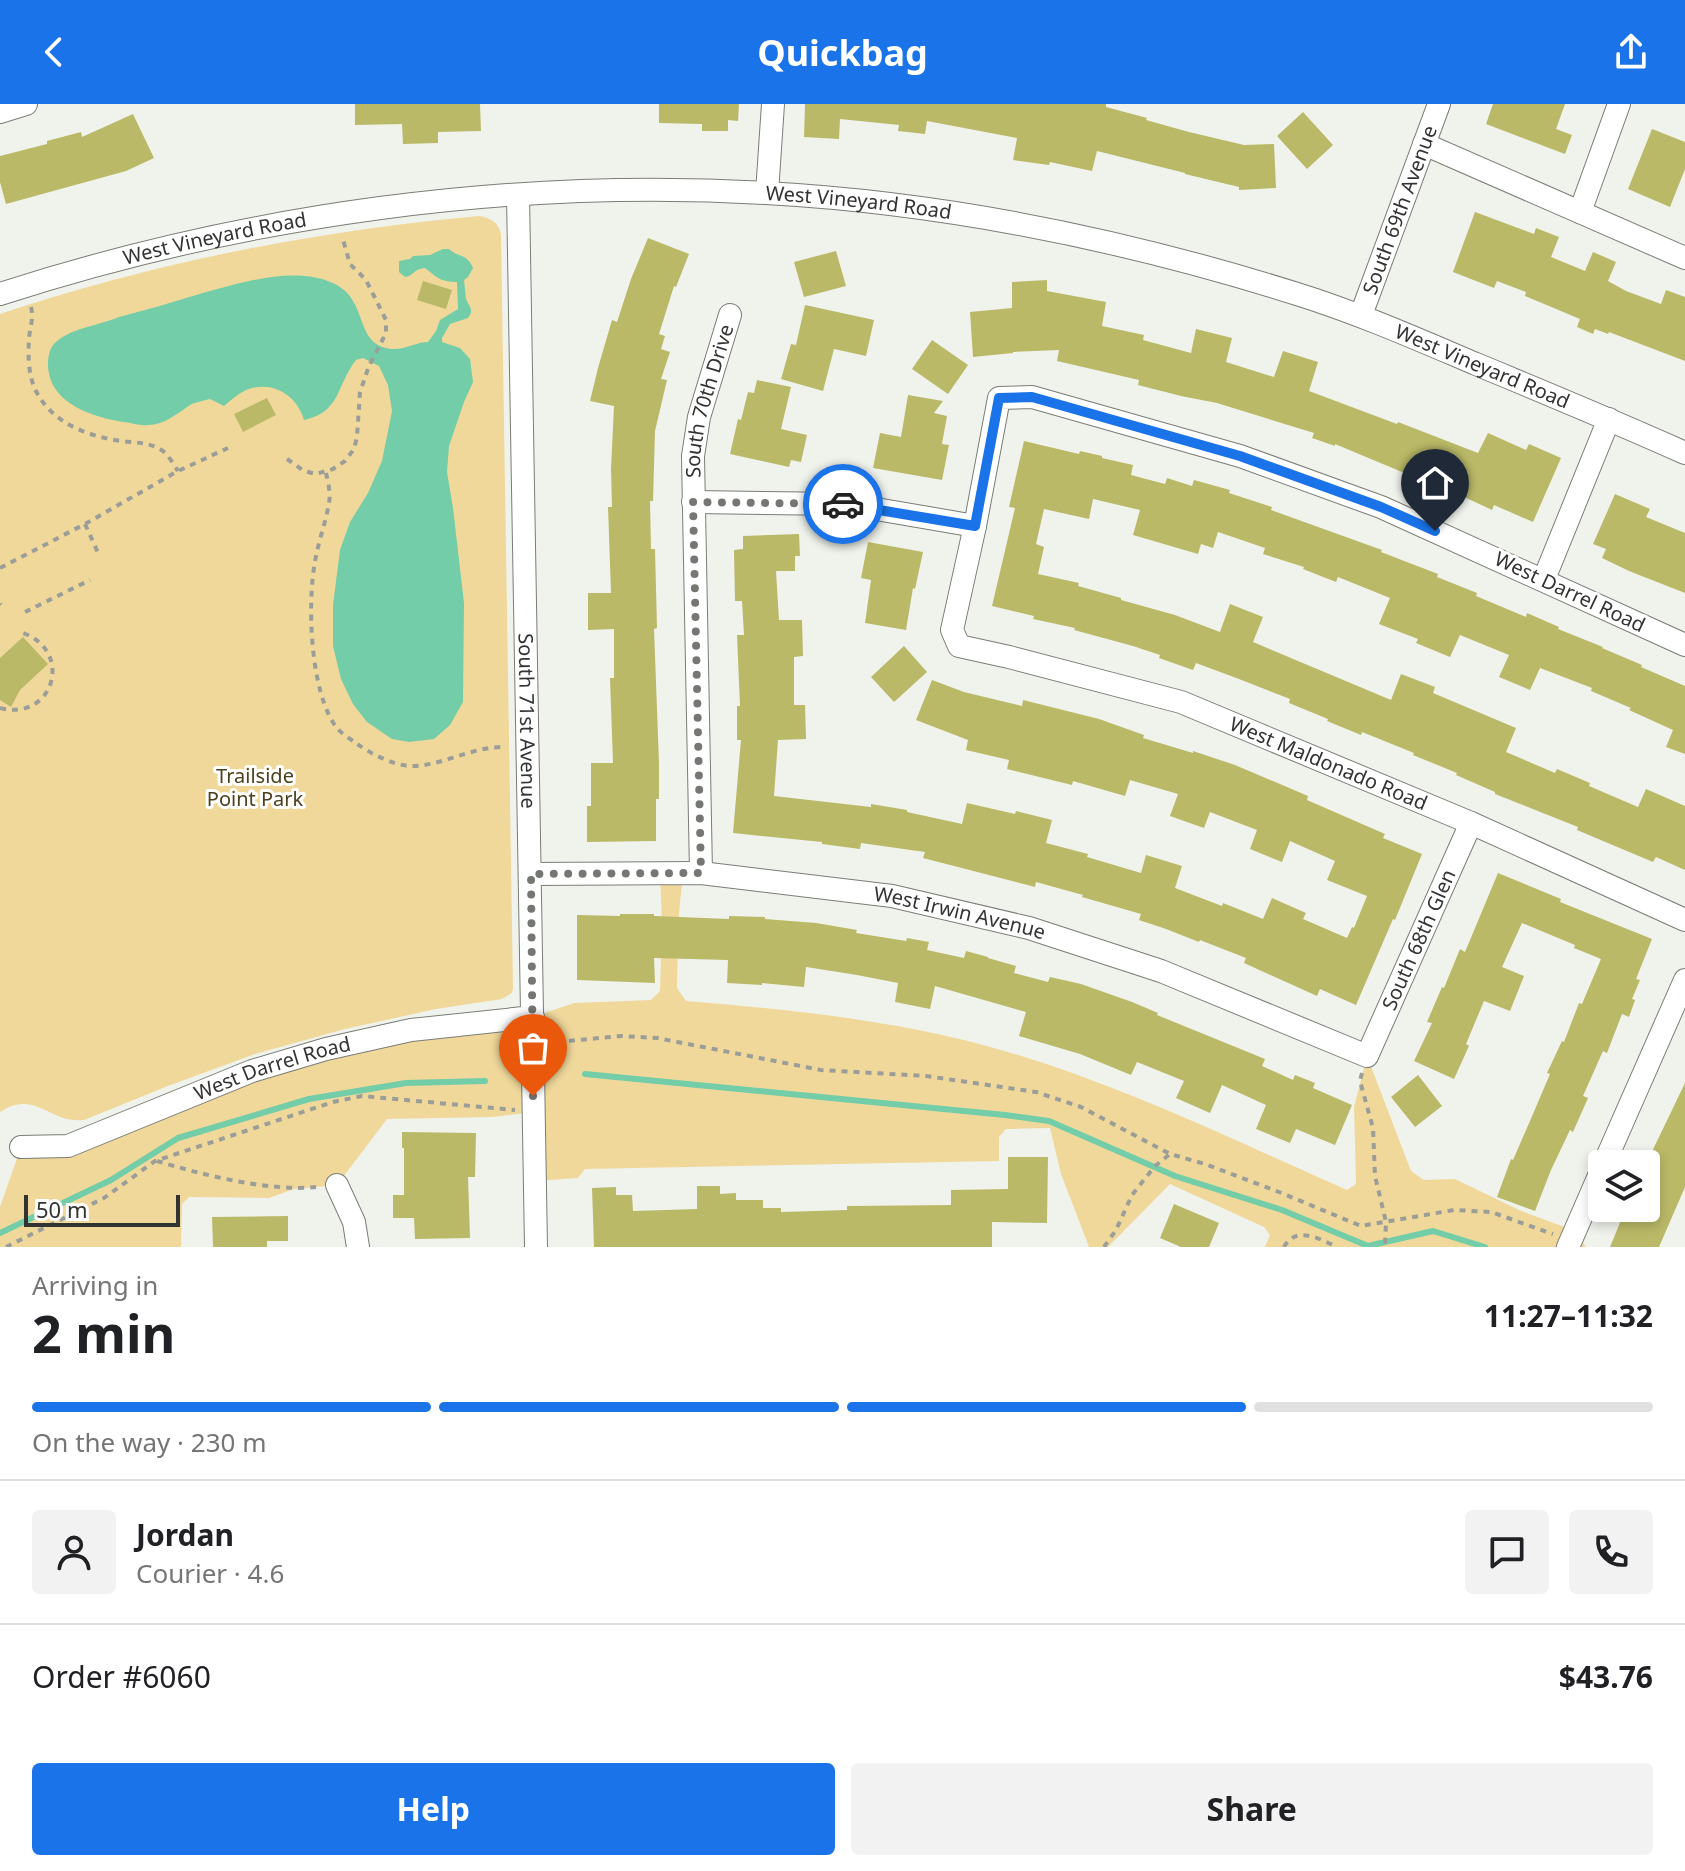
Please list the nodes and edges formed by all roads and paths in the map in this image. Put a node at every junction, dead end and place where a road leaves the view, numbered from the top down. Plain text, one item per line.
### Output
1 (26, 104) edge
2 (773, 104) edge
3 (1439, 104) edge
4 (1619, 104) edge
5 (0, 112) edge
6 (1424, 144) junction
7 (767, 193) junction
8 (518, 195) junction
9 (1580, 212) junction
10 (336, 214) junction
11 (1685, 258) edge
12 (23, 287) junction
13 (0, 294) edge
14 (730, 315) dead end
15 (1361, 315) junction
16 (1609, 419) junction
17 (228, 448) dead end
18 (1685, 453) edge
19 (287, 459) dead end
20 (178, 471) junction
21 (326, 473) junction
22 (693, 502) junction
23 (85, 524) junction
24 (975, 526) junction
25 (99, 555) dead end
26 (0, 568) edge
27 (1544, 579) junction
28 (90, 580) dead end
29 (25, 612) dead end
30 (23, 633) dead end
31 (1685, 645) edge
32 (0, 708) edge
33 (501, 747) dead end
34 (1471, 823) junction
35 (701, 873) junction
36 (531, 874) junction
37 (1685, 920) edge
38 (1685, 980) edge
39 (533, 1017) junction
40 (557, 1042) dead end
41 (1367, 1056) junction
42 (534, 1112) junction
43 (21, 1147) dead end
44 (1610, 1150) edge
45 (1170, 1154) junction
46 (155, 1161) junction
47 (337, 1185) joint
48 (1588, 1200) edge
49 (1386, 1222) junction
50 (1568, 1246) edge
51 (6, 1247) edge
52 (358, 1247) edge
53 (536, 1247) edge
54 (1104, 1247) edge
55 (1284, 1247) edge
56 (1337, 1247) edge
57 (1385, 1247) edge

1 - 5 street
2 - 7 street
3 - 6 street, South 69th Avenue
4 - 9 street
6 - 9 street
6 - 15 street, South 69th Avenue
7 - 8 street, West Vineyard Road
7 - 15 street, West Vineyard Road
8 - 10 street, West Vineyard Road
8 - 36 street, South 71st Avenue
9 - 11 street
10 - 12 street, West Vineyard Road
10 - 21 path
12 - 13 street, West Vineyard Road
12 - 20 path
14 - 22 street, South 70th Drive
15 - 16 street, West Vineyard Road
16 - 18 street, West Vineyard Road
16 - 27 street
17 - 20 path
19 - 21 path
20 - 23 path
21 - 33 path
22 - 24 street
22 - 35 street, South 70th Drive
23 - 25 path
23 - 26 path
24 - 27 street, West Darrel Road
24 - 34 street, West Maldonado Road
27 - 31 street, West Darrel Road
28 - 29 path
30 - 32 path
34 - 37 street, West Maldonado Road
34 - 41 street, South 68th Glen
35 - 36 street, West Irwin Avenue
35 - 41 street, West Irwin Avenue
36 - 39 street, South 71st Avenue
38 - 44 street
39 - 42 street, South 71st Avenue
39 - 43 street, West Darrel Road
40 - 45 path
41 - 49 path
42 - 46 path
42 - 53 street, South 71st Avenue
45 - 49 path
45 - 54 path
46 - 47 path
46 - 51 path
47 - 52 street
48 - 50 street
49 - 50 path
49 - 57 path
55 - 56 path

